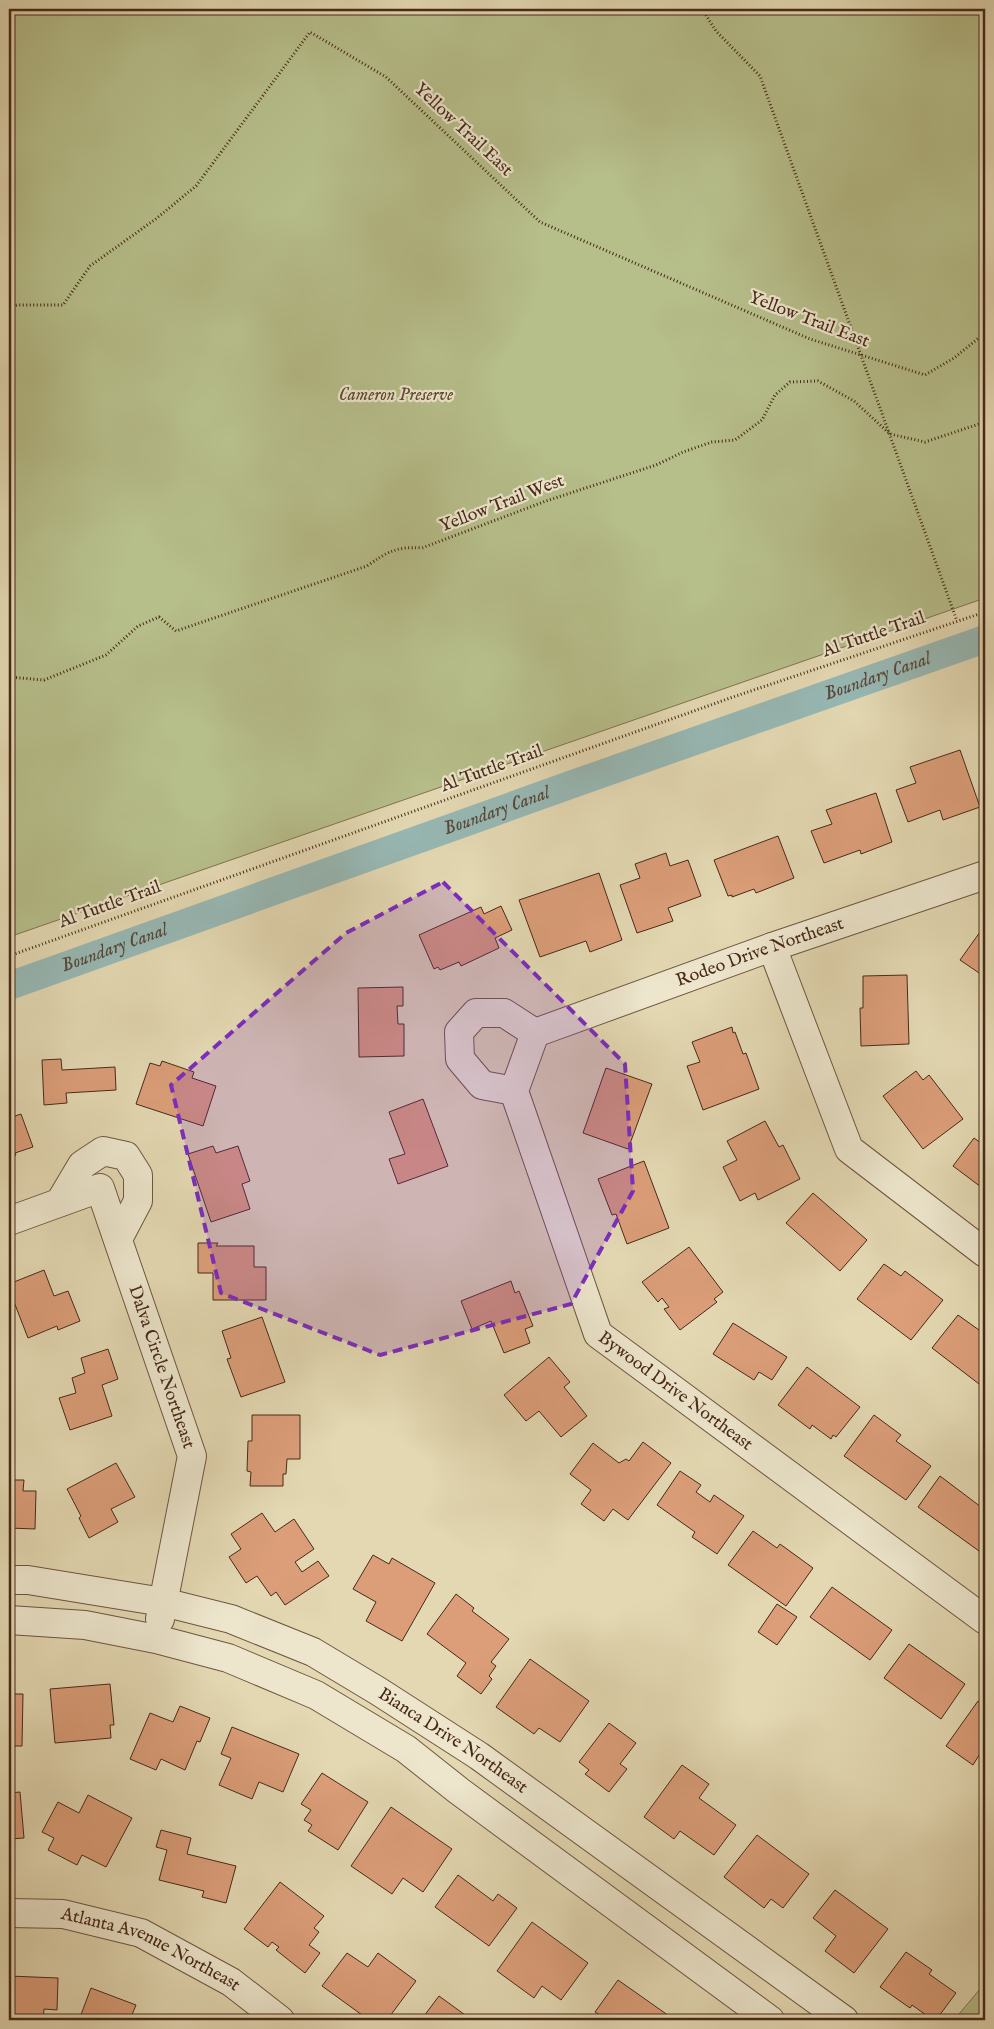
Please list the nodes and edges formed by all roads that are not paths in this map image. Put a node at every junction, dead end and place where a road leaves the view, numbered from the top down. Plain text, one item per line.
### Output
1 (985, 875) edge
2 (772, 947) junction
3 (535, 1033) junction
4 (514, 1091) junction
5 (60, 1202) junction
6 (9, 1221) edge
7 (118, 1239) junction
8 (985, 1253) edge
9 (9, 1580) edge
10 (163, 1602) junction
11 (9, 1620) edge
12 (985, 1620) edge
13 (156, 1639) junction
14 (493, 1766) junction
15 (469, 1798) junction
16 (9, 1913) edge
17 (781, 1974) junction
18 (756, 2016) edge
19 (280, 2020) edge
20 (844, 2020) edge

1 - 2 street, Rodeo Drive Northeast
2 - 3 street, Rodeo Drive Northeast
2 - 8 street
3 - 4 street
3 - 4 street
4 - 12 street, Bywood Drive Northeast
5 - 6 street
5 - 7 street, Dalva Circle Northeast
5 - 7 street
7 - 10 street, Dalva Circle Northeast
9 - 10 street, Bianca Drive Northeast
10 - 13 street, Dalva Circle Northeast
10 - 14 street, Bianca Drive Northeast
11 - 13 street, Bianca Drive Northeast
13 - 15 street, Bianca Drive Northeast
14 - 15 street
14 - 17 street, Bianca Drive Northeast
15 - 18 street, Bianca Drive Northeast
16 - 19 street, Atlanta Avenue Northeast
17 - 18 street
17 - 20 street, Bianca Drive Northeast

